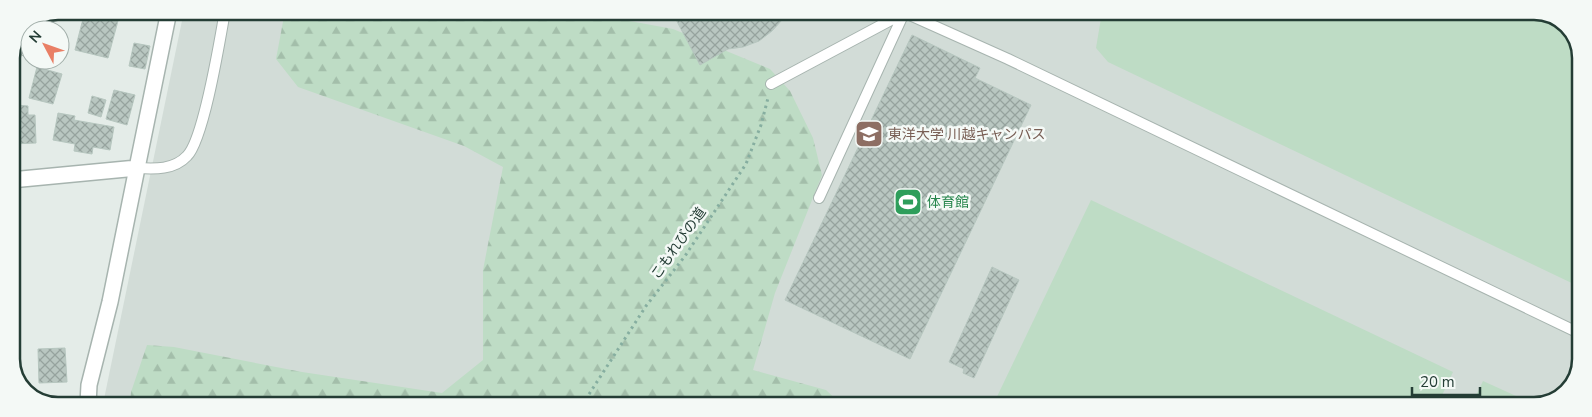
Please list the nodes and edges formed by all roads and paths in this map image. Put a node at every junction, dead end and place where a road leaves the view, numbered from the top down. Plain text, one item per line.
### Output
1 (167, 20) edge
2 (224, 20) edge
3 (890, 20) edge
4 (900, 20) edge
5 (919, 20) edge
6 (771, 84) joint
7 (137, 168) junction
8 (20, 179) edge
9 (819, 198) dead end
10 (1572, 330) edge
11 (88, 397) edge
12 (587, 397) edge

1 - 7 street
2 - 7 lane
3 - 6 lane
4 - 9 lane
5 - 10 lane
6 - 12 path, こもれびの道
7 - 8 street
7 - 11 street

